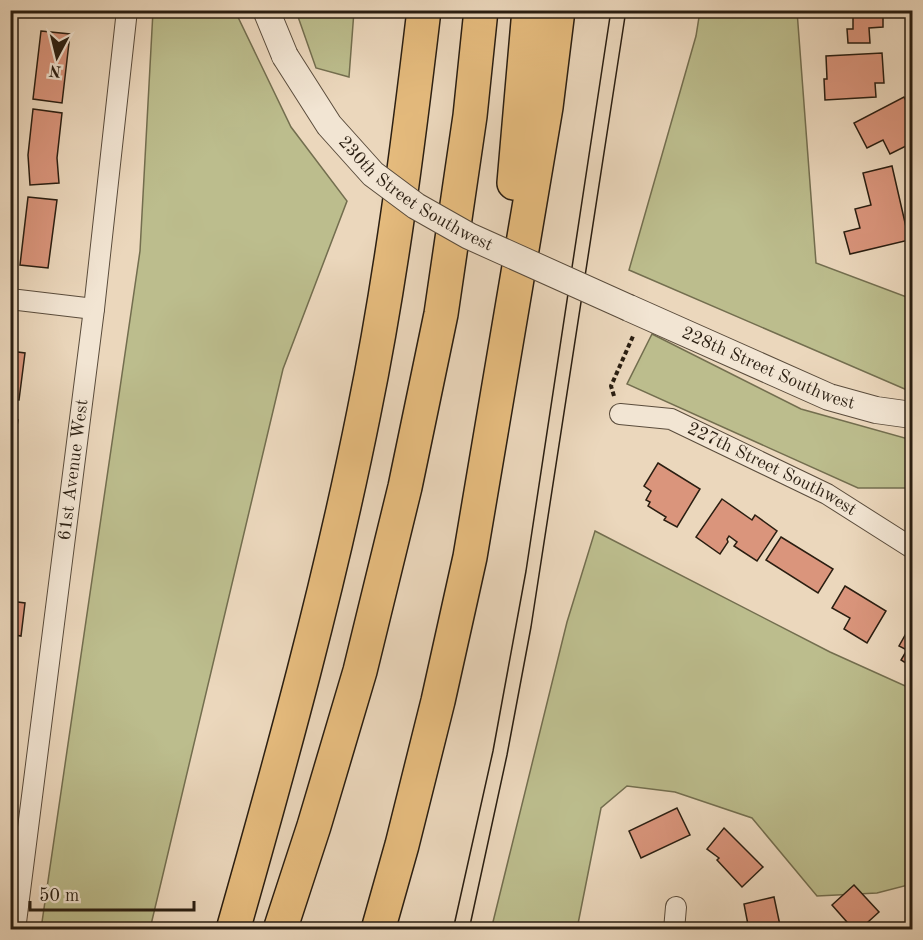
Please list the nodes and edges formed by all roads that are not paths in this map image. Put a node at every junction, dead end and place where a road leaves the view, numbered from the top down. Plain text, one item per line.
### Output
1 (127, 10) edge
2 (267, 10) edge
3 (424, 10) edge
4 (481, 10) edge
5 (529, 10) edge
6 (558, 10) edge
7 (10, 299) edge
8 (94, 309) junction
9 (633, 317) joint
10 (620, 414) dead end
11 (912, 415) edge
12 (495, 418) junction
13 (912, 548) edge
14 (676, 907) dead end
15 (15, 930) edge
16 (233, 930) edge
17 (280, 930) edge
18 (378, 930) edge
19 (674, 930) edge

1 - 8 street, 61st Avenue West
2 - 9 street, 230th Street Southwest, bridge
3 - 16 highway
4 - 17 highway
5 - 12 highway
6 - 12 highway
7 - 8 street
8 - 15 street, 61st Avenue West
9 - 11 street, 228th Street Southwest
10 - 13 street, 227th Street Southwest
12 - 18 highway
14 - 19 street

